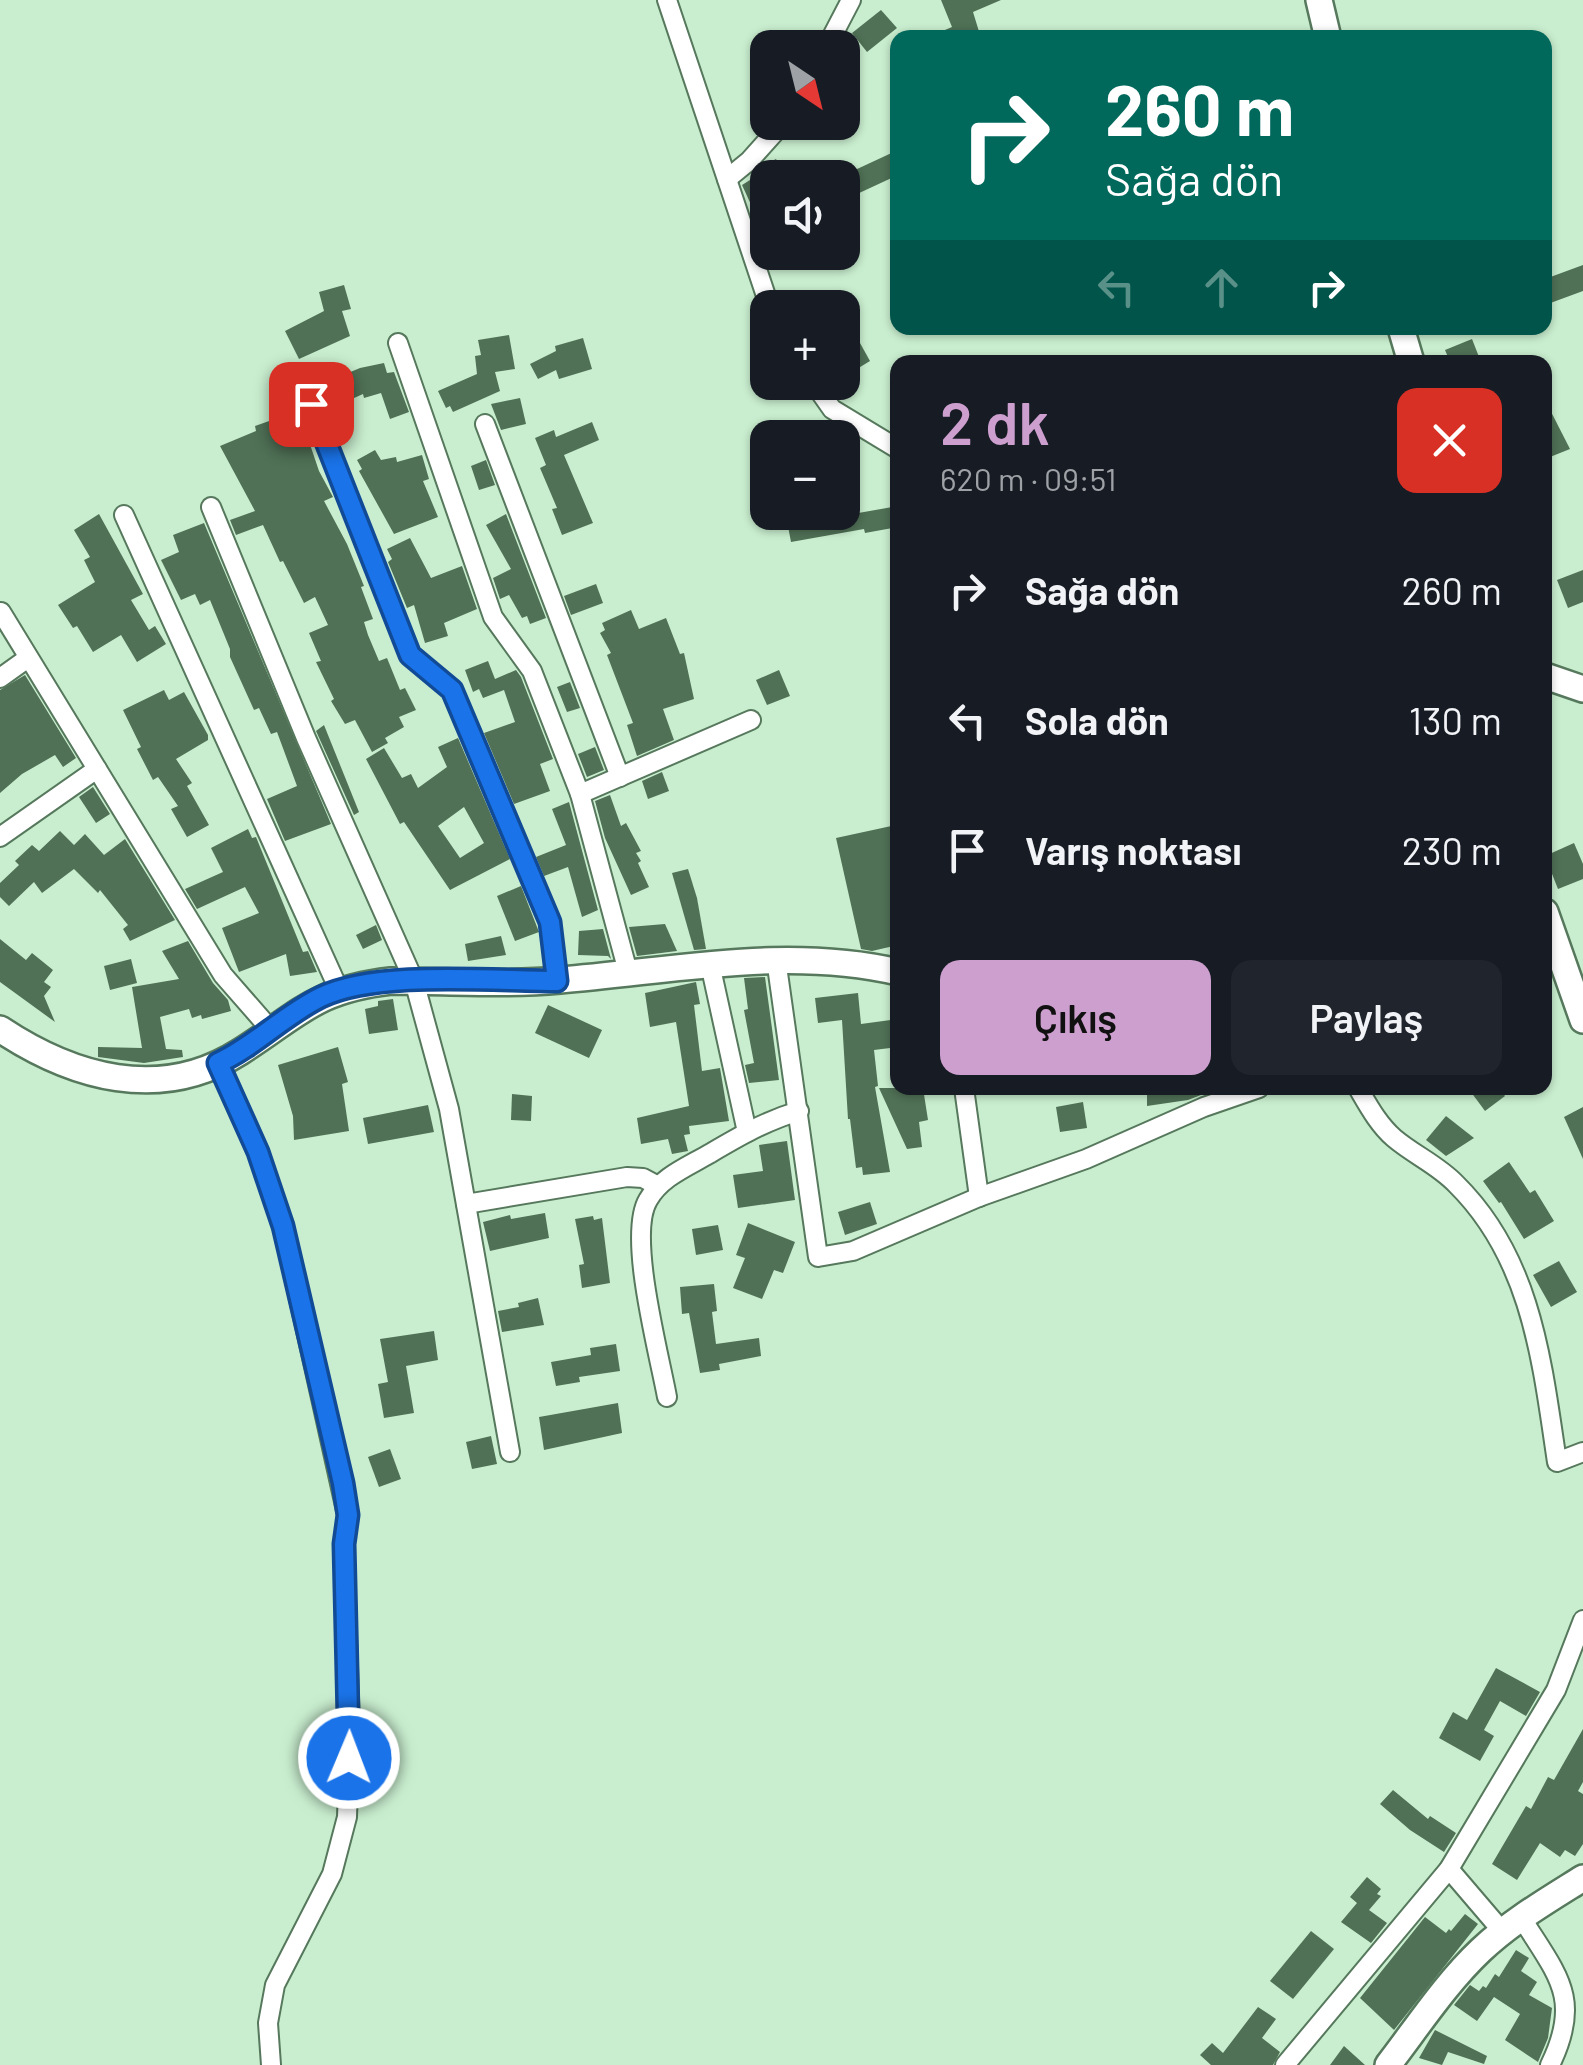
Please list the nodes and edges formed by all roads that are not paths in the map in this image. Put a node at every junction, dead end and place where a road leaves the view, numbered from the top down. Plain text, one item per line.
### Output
1 (667, 0) edge
2 (851, 0) edge
3 (1320, 0) edge
4 (835, 30) edge
5 (1326, 30) edge
6 (769, 140) edge
7 (727, 179) junction
8 (764, 290) edge
9 (398, 342) dead end
10 (825, 400) edge
11 (311, 404) dead end
12 (485, 424) dead end
13 (890, 444) edge
14 (211, 507) dead end
15 (124, 514) dead end
16 (0, 612) edge
17 (28, 658) junction
18 (0, 678) edge
19 (1552, 678) edge
20 (1583, 688) edge
21 (751, 720) dead end
22 (97, 769) junction
23 (620, 777) junction
24 (580, 794) junction
25 (0, 837) edge
26 (1552, 932) edge
27 (776, 958) junction
28 (710, 964) junction
29 (890, 971) edge
30 (628, 972) junction
31 (414, 981) junction
32 (557, 981) junction
33 (339, 990) junction
34 (1583, 1020) edge
35 (0, 1028) edge
36 (271, 1030) junction
37 (218, 1063) junction
38 (965, 1095) edge
39 (1238, 1095) edge
40 (1363, 1095) edge
41 (798, 1111) junction
42 (747, 1132) junction
43 (658, 1186) junction
44 (979, 1196) junction
45 (466, 1204) junction
46 (667, 1396) dead end
47 (510, 1452) dead end
48 (1583, 1452) edge
49 (1583, 1620) edge
50 (1450, 1869) junction
51 (1583, 1878) edge
52 (1512, 1924) junction
53 (271, 2065) edge
54 (1285, 2065) edge
55 (1388, 2065) edge
56 (1550, 2065) edge

1 - 7 street
2 - 4 street
3 - 5 street
6 - 7 street
7 - 8 street
9 - 24 street
10 - 13 street
11 - 32 street
12 - 23 street
14 - 31 street
15 - 33 street
16 - 17 street
17 - 18 street
17 - 22 street
19 - 20 street
21 - 23 street
22 - 25 street
22 - 36 street
23 - 24 street
24 - 30 street
26 - 34 street
27 - 28 street
27 - 29 street
27 - 41 street
28 - 30 street
28 - 42 street
30 - 32 street
31 - 32 street
31 - 33 street
31 - 45 street
33 - 36 street
35 - 37 street
36 - 37 street
37 - 53 street
38 - 44 street
39 - 44 street
40 - 48 street
41 - 42 street
41 - 44 street
42 - 43 street
43 - 45 street
43 - 46 street
45 - 47 street
49 - 50 street
50 - 52 street
50 - 54 street
51 - 52 street
52 - 55 street
52 - 56 street

